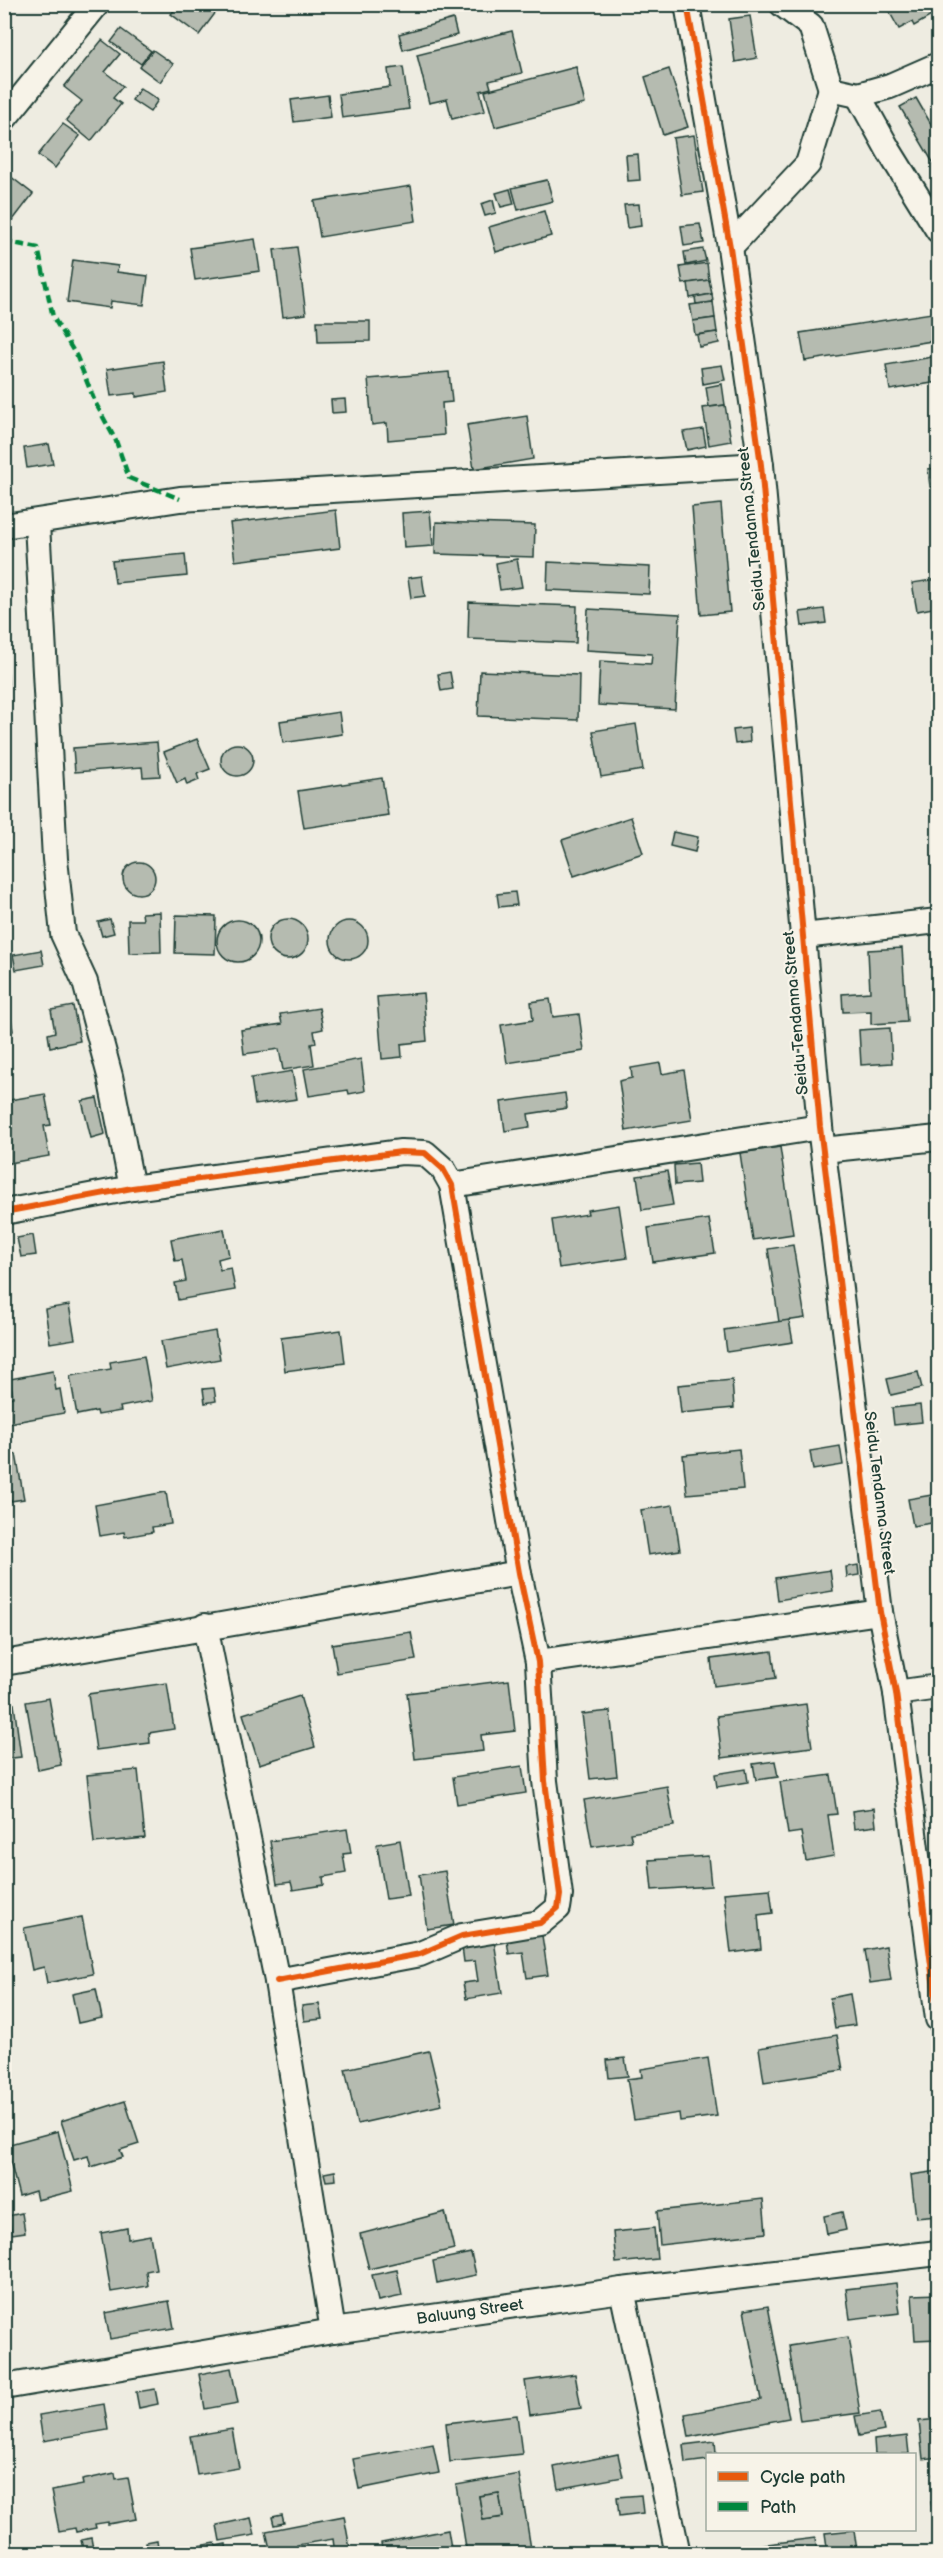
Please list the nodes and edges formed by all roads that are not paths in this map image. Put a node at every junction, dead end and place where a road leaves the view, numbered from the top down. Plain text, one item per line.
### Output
1 (97, 4) edge
2 (782, 4) edge
3 (689, 5) edge
4 (939, 65) edge
5 (831, 89) junction
6 (858, 95) junction
7 (4, 119) edge
8 (939, 230) edge
9 (730, 247) junction
10 (761, 465) junction
11 (37, 523) junction
12 (4, 526) edge
13 (939, 921) edge
14 (803, 936) junction
15 (939, 1138) edge
16 (821, 1139) junction
17 (452, 1185) junction
18 (132, 1188) junction
19 (4, 1212) edge
20 (519, 1573) junction
21 (880, 1612) junction
22 (206, 1626) junction
23 (538, 1662) junction
24 (4, 1663) edge
25 (939, 1687) edge
26 (896, 1693) junction
27 (277, 1981) junction
28 (939, 2019) edge
29 (939, 2253) edge
30 (622, 2290) junction
31 (333, 2331) junction
32 (4, 2387) edge
33 (678, 2553) edge

1 - 7 street
2 - 5 street
3 - 9 street, Seidu Tendanna Street
4 - 6 street
5 - 6 street
5 - 9 street
6 - 8 street
9 - 10 street, Seidu Tendanna Street
10 - 11 street
10 - 14 street, Seidu Tendanna Street
11 - 12 street
11 - 18 street
13 - 14 street
14 - 16 street, Seidu Tendanna Street
15 - 16 street
16 - 17 street
16 - 21 street, Seidu Tendanna Street
17 - 18 street
17 - 20 street
18 - 19 street
20 - 22 street
20 - 23 street
21 - 23 street
21 - 26 street, Seidu Tendanna Street
22 - 24 street
22 - 27 street
23 - 27 street
25 - 26 street
26 - 28 street, Seidu Tendanna Street
27 - 31 street
29 - 30 street, Baluung Street
30 - 31 street, Baluung Street
30 - 33 street
31 - 32 street, Baluung Street

